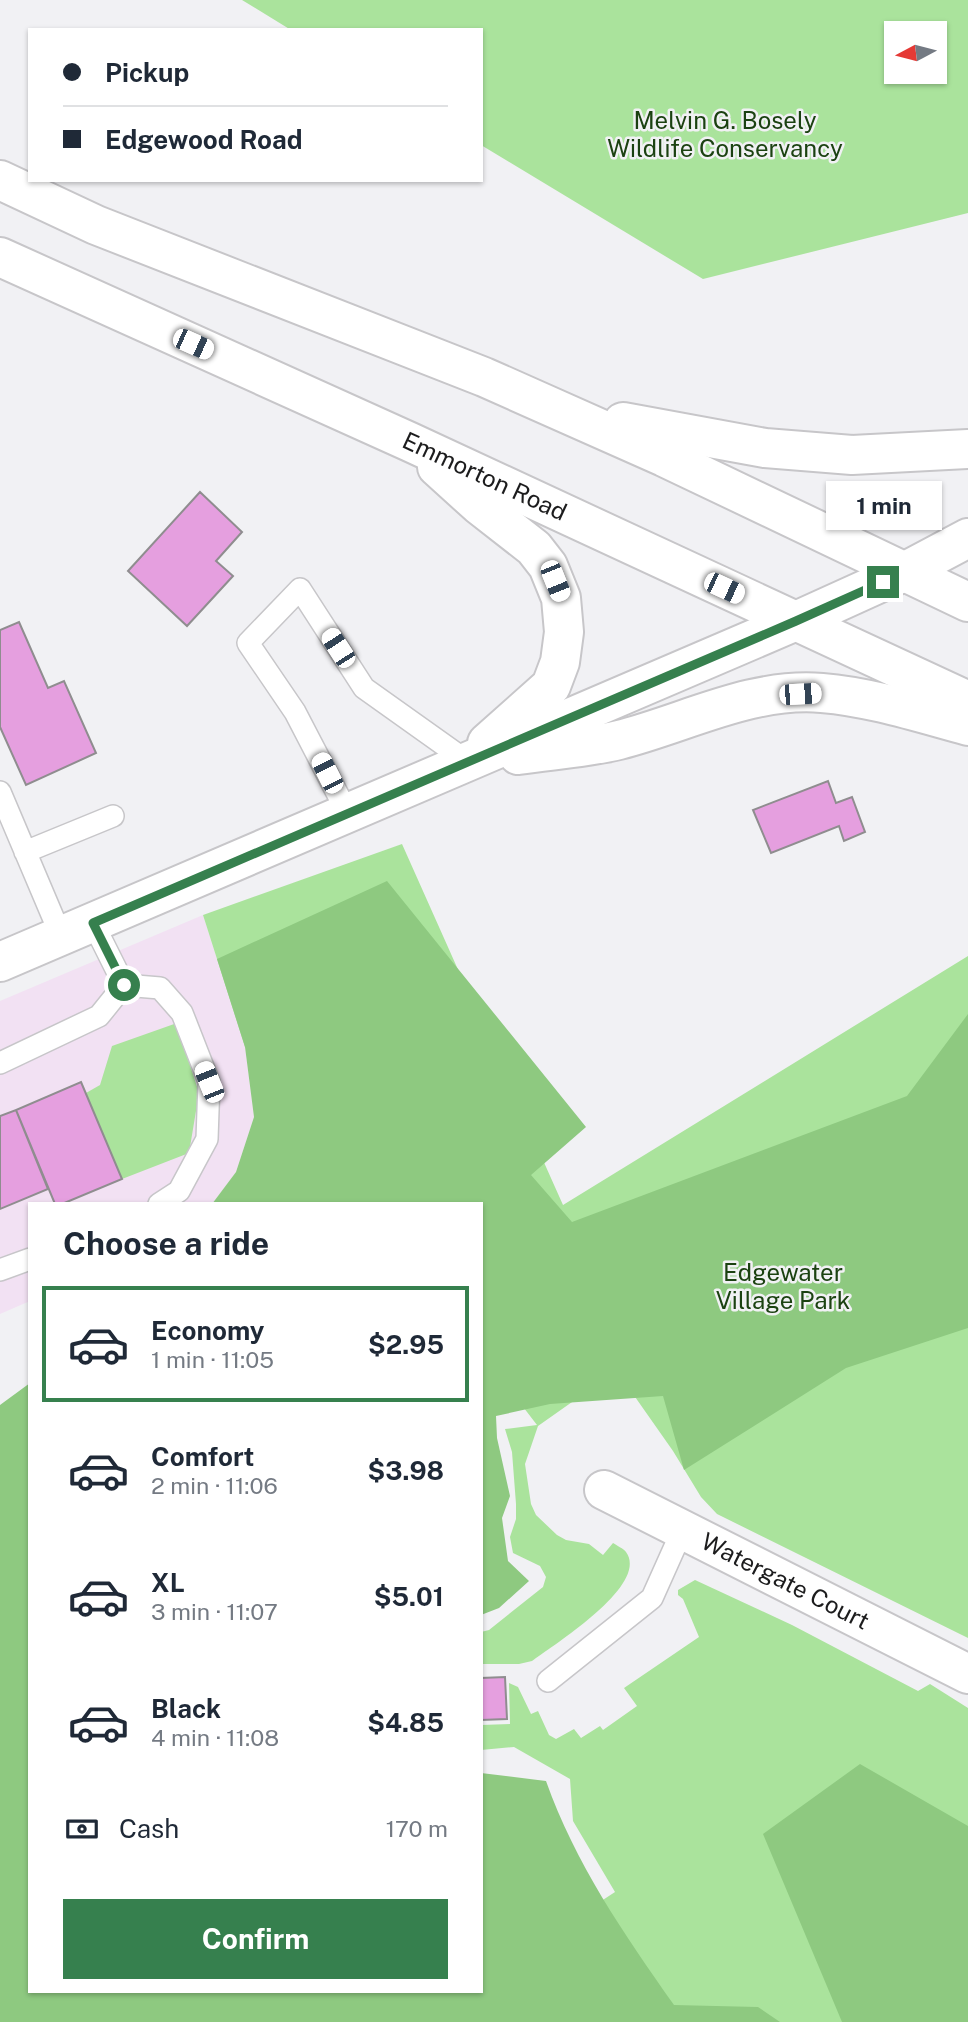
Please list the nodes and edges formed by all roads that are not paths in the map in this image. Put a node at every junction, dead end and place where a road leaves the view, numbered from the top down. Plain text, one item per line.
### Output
1 (0, 180) edge
2 (0, 257) edge
3 (484, 377) junction
4 (411, 442) junction
5 (968, 449) edge
6 (968, 538) edge
7 (904, 572) junction
8 (968, 602) edge
9 (796, 621) junction
10 (968, 701) edge
11 (968, 726) edge
12 (468, 762) junction
13 (0, 792) edge
14 (348, 814) junction
15 (113, 816) dead end
16 (25, 852) junction
17 (77, 929) junction
18 (0, 962) edge
19 (124, 985) junction
20 (0, 1063) edge
21 (162, 1202) edge
22 (28, 1260) edge
23 (0, 1270) edge
24 (604, 1490) dead end
25 (682, 1531) junction
26 (968, 1674) edge
27 (548, 1681) dead end

1 - 3 main road
2 - 4 main road, Emmorton Road
3 - 5 main road
3 - 7 main road
4 - 9 main road, Emmorton Road
4 - 12 main road
6 - 7 main road
7 - 8 main road
7 - 9 main road
9 - 10 main road, Emmorton Road
9 - 12 main road
11 - 12 main road
12 - 14 main road
12 - 14 lane
13 - 16 lane
14 - 17 main road
15 - 16 lane
16 - 17 lane
17 - 18 main road
17 - 19 lane
19 - 20 lane
19 - 21 lane
22 - 23 lane
24 - 25 main road, Watergate Court
25 - 26 main road, Watergate Court
25 - 27 lane

